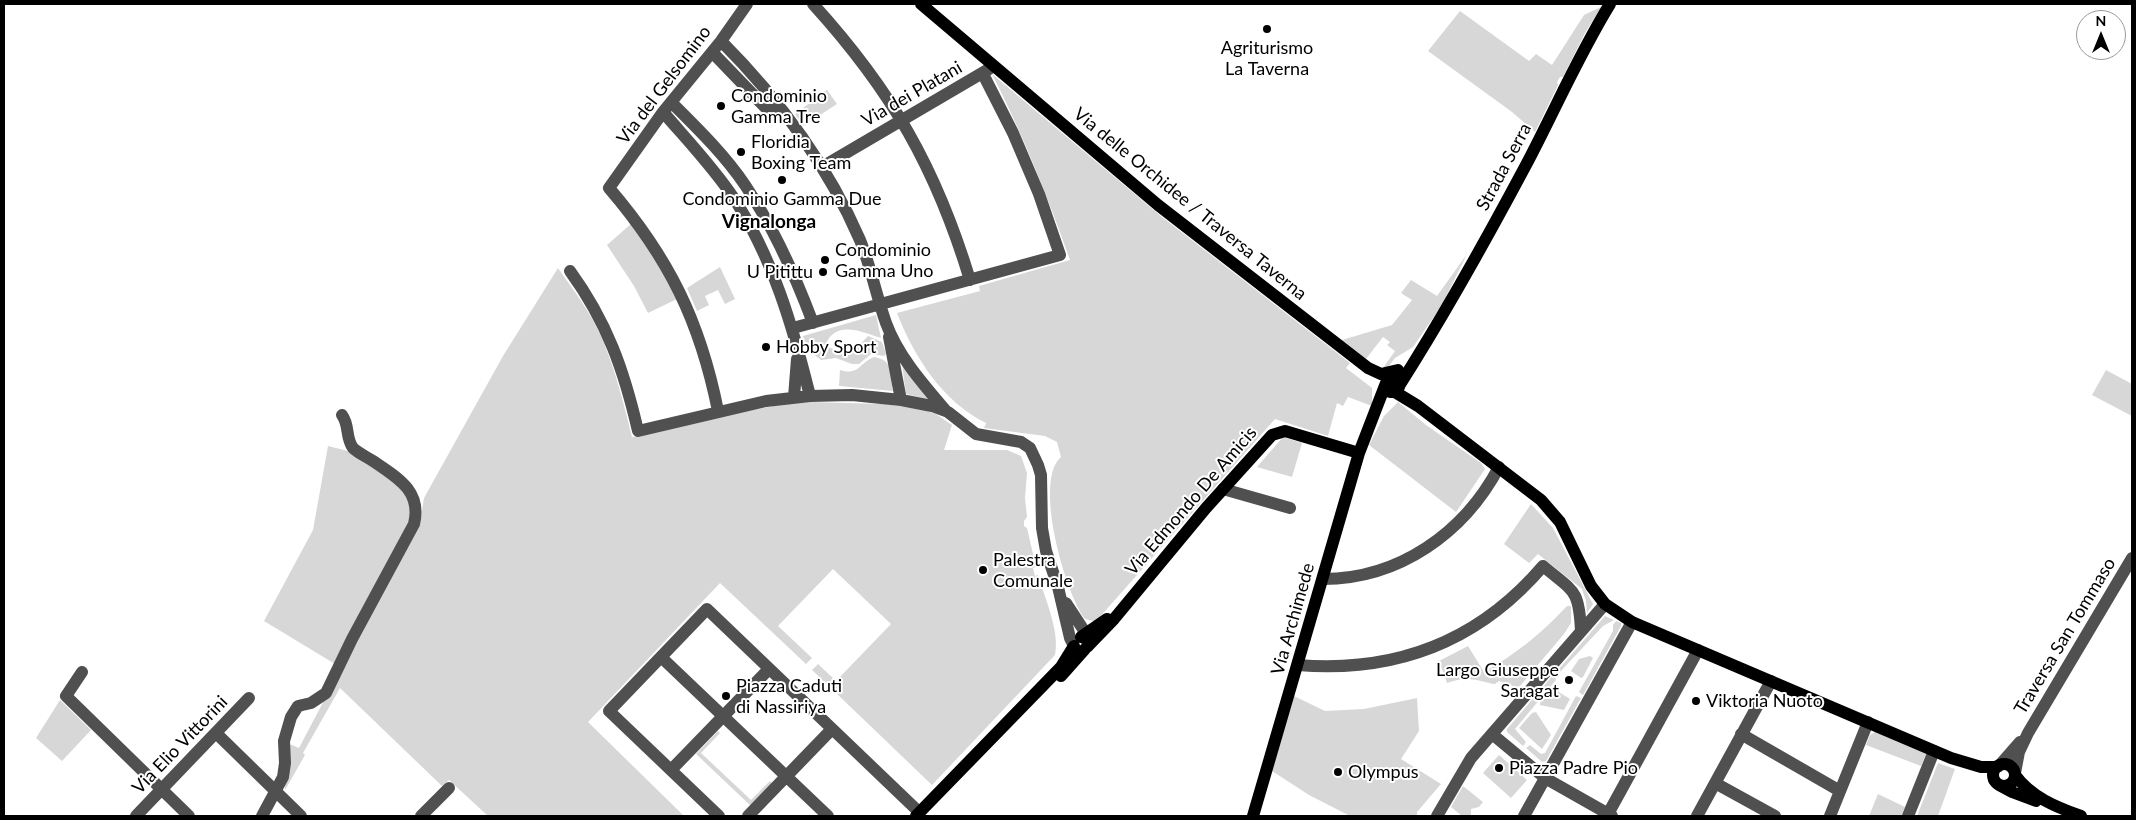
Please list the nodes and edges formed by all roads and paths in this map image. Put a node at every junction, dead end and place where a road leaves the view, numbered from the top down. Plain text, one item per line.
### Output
1 (747, 4) edge
2 (813, 4) edge
3 (920, 4) edge
4 (927, 4) edge
5 (1610, 4) edge
6 (721, 41) junction
7 (712, 52) junction
8 (988, 70) junction
9 (671, 102) junction
10 (663, 112) junction
11 (788, 117) junction
12 (902, 120) junction
13 (726, 161) junction
14 (822, 167) junction
15 (713, 170) junction
16 (774, 234) junction
17 (758, 242) junction
18 (570, 271) dead end
19 (970, 280) junction
20 (881, 305) junction
21 (813, 323) junction
22 (887, 324) junction
23 (793, 328) junction
24 (798, 346) junction
25 (1390, 385) junction
26 (810, 396) junction
27 (794, 397) junction
28 (901, 400) junction
29 (718, 411) junction
30 (948, 412) junction
31 (342, 416) dead end
32 (1359, 453) junction
33 (1499, 467) junction
34 (1223, 489) junction
35 (1290, 508) dead end
36 (2132, 558) edge
37 (1323, 579) junction
38 (1058, 587) junction
39 (1136, 591) junction
40 (1605, 604) junction
41 (1632, 622) junction
42 (1581, 631) junction
43 (1080, 642) junction
44 (1698, 650) junction
45 (658, 660) junction
46 (1298, 666) junction
47 (769, 668) junction
48 (82, 672) dead end
49 (1771, 680) junction
50 (249, 698) dead end
51 (720, 719) junction
52 (1868, 722) junction
53 (832, 729) junction
54 (216, 733) junction
55 (2028, 733) junction
56 (1492, 734) junction
57 (1741, 734) junction
58 (1934, 752) junction
59 (1951, 758) junction
60 (1998, 766) junction
61 (671, 770) junction
62 (2015, 774) junction
63 (1545, 778) junction
64 (783, 779) junction
65 (1997, 782) junction
66 (1715, 783) junction
67 (449, 788) dead end
68 (162, 789) junction
69 (1840, 791) junction
70 (276, 792) junction
71 (2060, 808) junction
72 (920, 815) edge
73 (1441, 815) edge
74 (1610, 815) edge
75 (136, 816) edge
76 (189, 816) edge
77 (262, 816) edge
78 (301, 816) edge
79 (422, 816) edge
80 (719, 816) edge
81 (748, 816) edge
82 (816, 816) edge
83 (828, 816) edge
84 (1253, 816) edge
85 (1524, 816) edge
86 (1697, 816) edge
87 (1775, 816) edge
88 (1830, 816) edge
89 (1908, 816) edge
90 (2081, 816) edge

1 - 6 street, Via del Gelsomino
2 - 12 street
3 - 8 main road
4 - 8 main road
5 - 25 main road, Strada Serra
6 - 7 street, Via del Gelsomino
6 - 11 street
7 - 9 street, Via del Gelsomino
7 - 11 street
8 - 12 street, Via dei Platani
8 - 19 street
8 - 25 main road, Via delle Orchidee / Traversa Taverna
9 - 10 street, Via del Gelsomino
9 - 13 street
10 - 15 street
10 - 29 street, Via del Gelsomino
11 - 14 street
12 - 14 street, Via dei Platani
12 - 19 street
13 - 15 street
13 - 16 street
14 - 20 street
15 - 17 street
16 - 17 street
16 - 21 street
17 - 23 street
18 - 29 street
19 - 20 street
20 - 21 street
20 - 22 street
21 - 23 street
22 - 28 street
22 - 30 street
23 - 24 street
24 - 26 street
24 - 27 street
25 - 32 main road, Via Archimede
25 - 33 main road, Via delle Orchidee / Traversa Taverna
26 - 27 street
26 - 28 street
27 - 29 street
28 - 30 street
30 - 38 street
31 - 70 street
32 - 34 main road, Via Edmondo De Amicis
32 - 37 main road, Via Archimede
33 - 37 street
33 - 40 main road, Via delle Orchidee / Traversa Taverna
34 - 35 street
34 - 39 main road, Via Edmondo De Amicis
36 - 55 street, Traversa San Tommaso
37 - 46 main road, Via Archimede
38 - 43 street
38 - 43 street
39 - 43 main road
39 - 43 main road
40 - 41 main road, Via delle Orchidee / Traversa Taverna
40 - 42 street
41 - 44 main road, Via delle Orchidee / Traversa Taverna
41 - 63 street
42 - 46 street
42 - 56 street
43 - 72 main road
43 - 72 main road
44 - 49 main road, Via delle Orchidee / Traversa Taverna
44 - 74 street
45 - 47 street
45 - 51 street
45 - 61 street
46 - 84 main road, Via Archimede
47 - 51 street
47 - 53 street
48 - 68 street
49 - 52 main road, Via delle Orchidee / Traversa Taverna
49 - 57 street
50 - 54 street, Via Elio Vittorini
51 - 61 street
51 - 64 street
52 - 58 main road, Via delle Orchidee / Traversa Taverna
52 - 69 street
53 - 64 street
53 - 72 street
54 - 68 street, Via Elio Vittorini
54 - 70 street
55 - 60 street
55 - 62 street
56 - 63 street
56 - 73 street
57 - 66 street
57 - 69 street
58 - 59 main road, Via delle Orchidee / Traversa Taverna
58 - 89 street
59 - 60 main road
59 - 65 main road
60 - 62 main road
60 - 65 main road
61 - 80 street
62 - 65 main road
62 - 71 main road
63 - 74 street
63 - 85 street
64 - 81 street
64 - 82 street
64 - 83 street
65 - 71 main road
66 - 86 street
66 - 87 street
67 - 79 street
68 - 75 street, Via Elio Vittorini
68 - 76 street
69 - 88 street
70 - 77 street
70 - 78 street
71 - 90 main road

